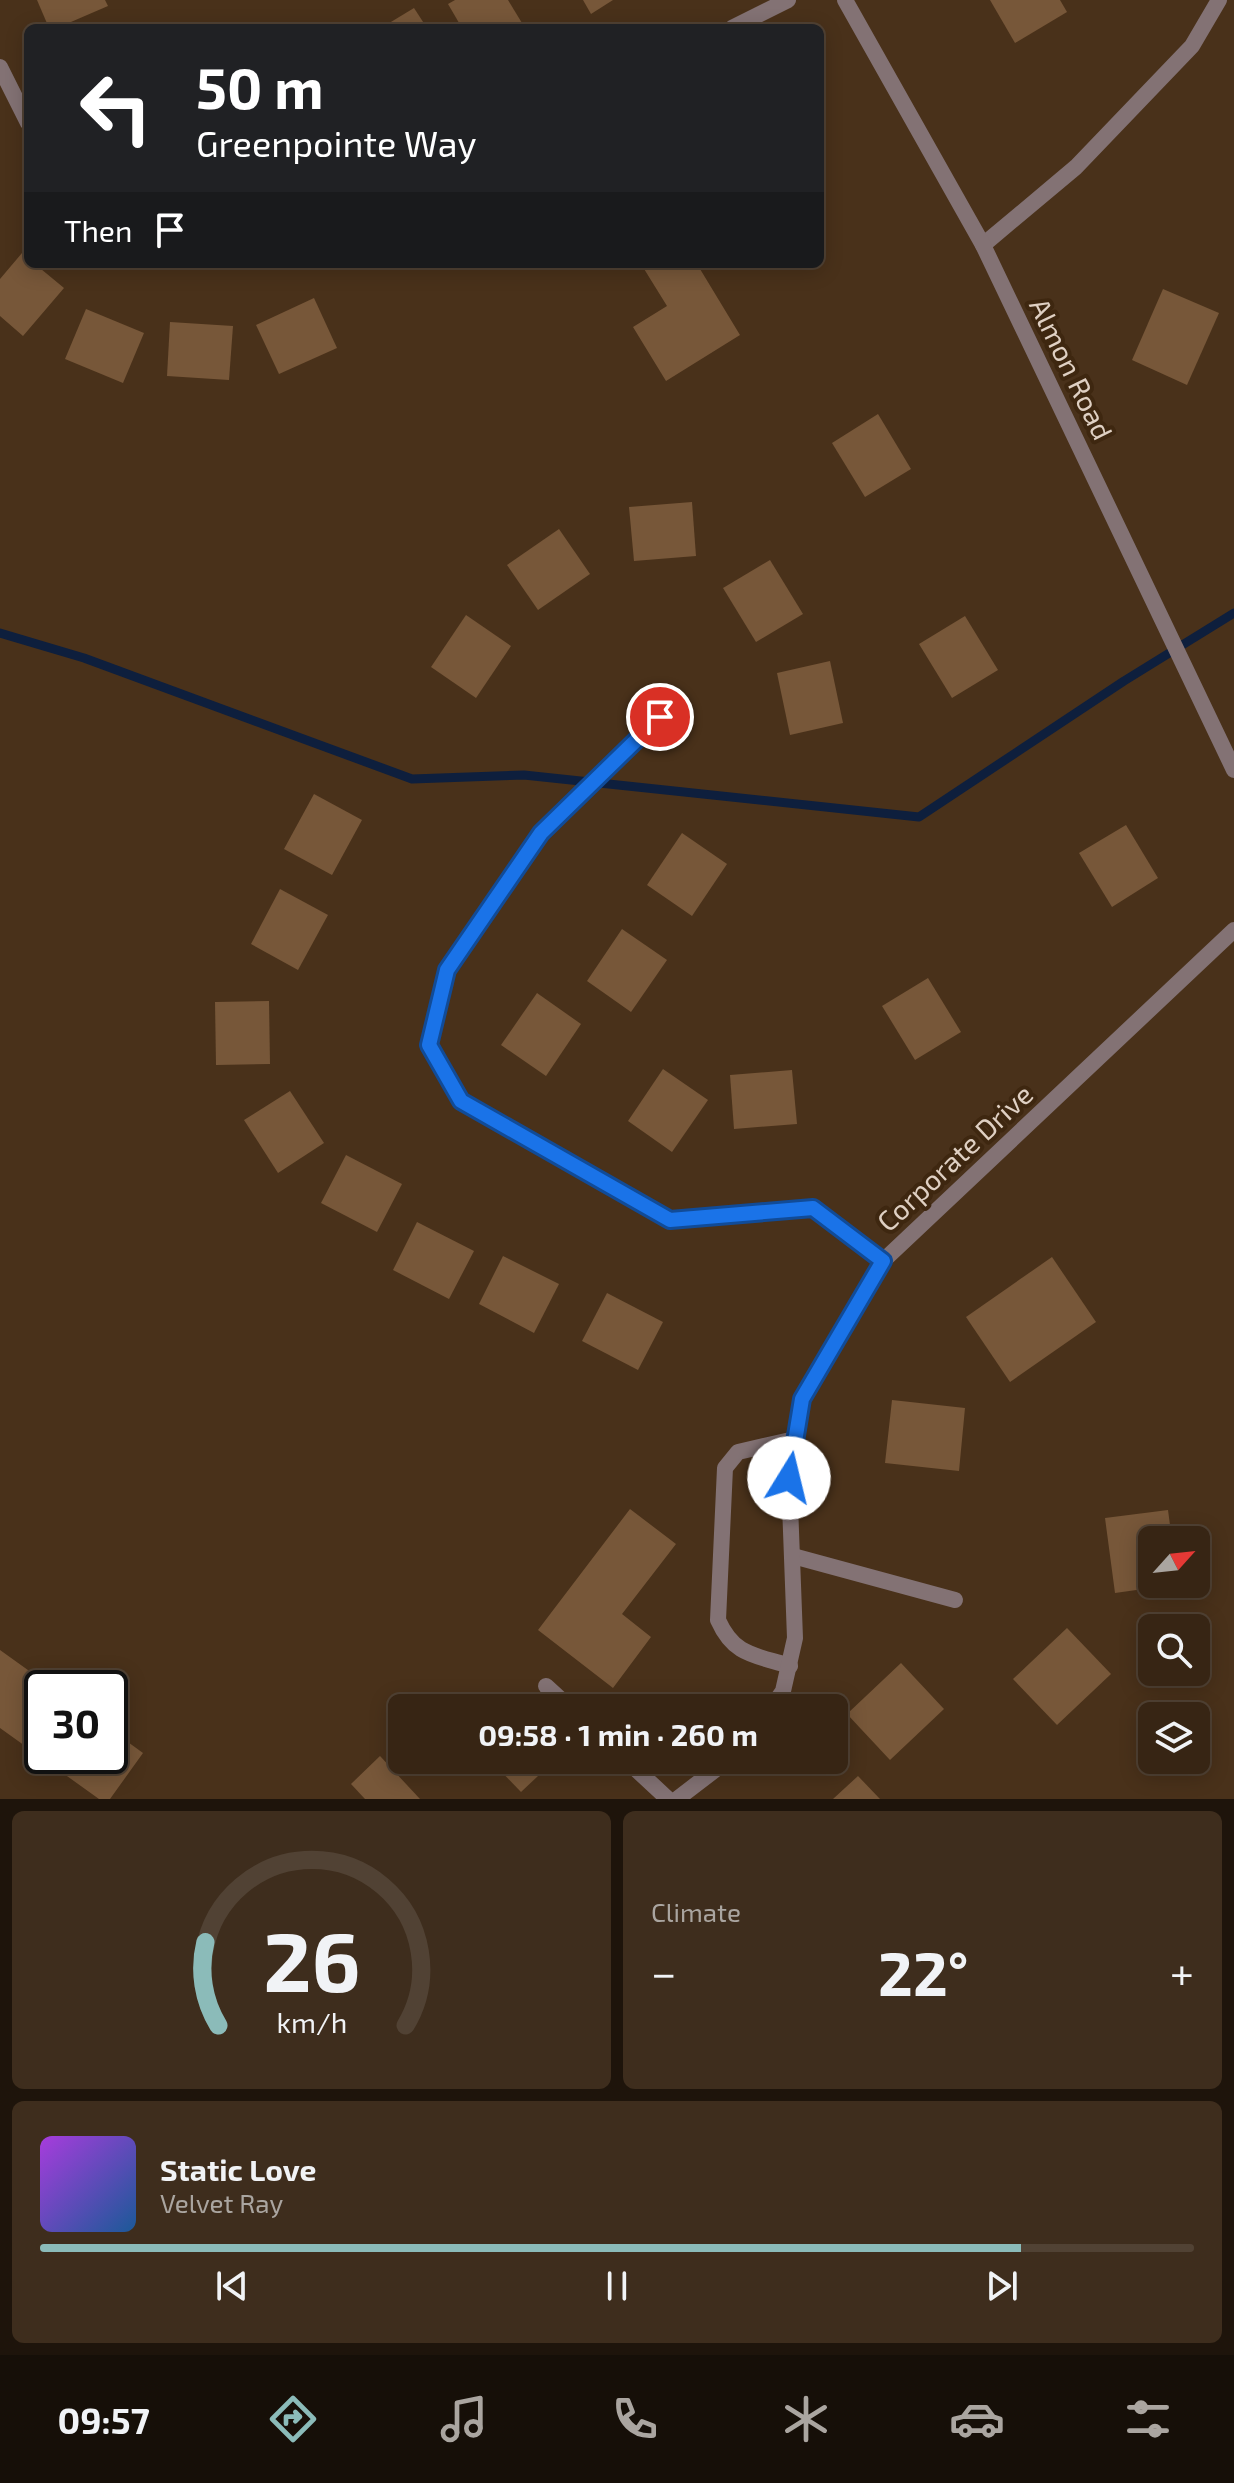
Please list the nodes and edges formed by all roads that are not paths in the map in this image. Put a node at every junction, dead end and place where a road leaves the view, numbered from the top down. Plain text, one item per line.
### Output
1 (788, 0) edge
2 (845, 0) edge
3 (1219, 0) edge
4 (740, 24) edge
5 (0, 67) edge
6 (24, 115) edge
7 (983, 245) junction
8 (660, 717) dead end
9 (1234, 770) edge
10 (1234, 930) edge
11 (883, 1261) junction
12 (795, 1439) junction
13 (793, 1556) junction
14 (955, 1600) dead end
15 (790, 1666) junction
16 (546, 1686) dead end
17 (555, 1694) edge
18 (781, 1694) edge
19 (641, 1774) edge
20 (710, 1774) edge
21 (668, 1799) edge
22 (677, 1799) edge

1 - 4 street
2 - 7 street, Almon Road
3 - 7 street
5 - 6 street
7 - 9 street, Almon Road
8 - 11 street
10 - 11 street, Corporate Drive
11 - 12 street, Corporate Drive
12 - 13 street, Corporate Drive
12 - 15 street
13 - 14 street
13 - 15 street, Corporate Drive
15 - 18 street, Corporate Drive
16 - 17 street
19 - 21 street
20 - 22 street

